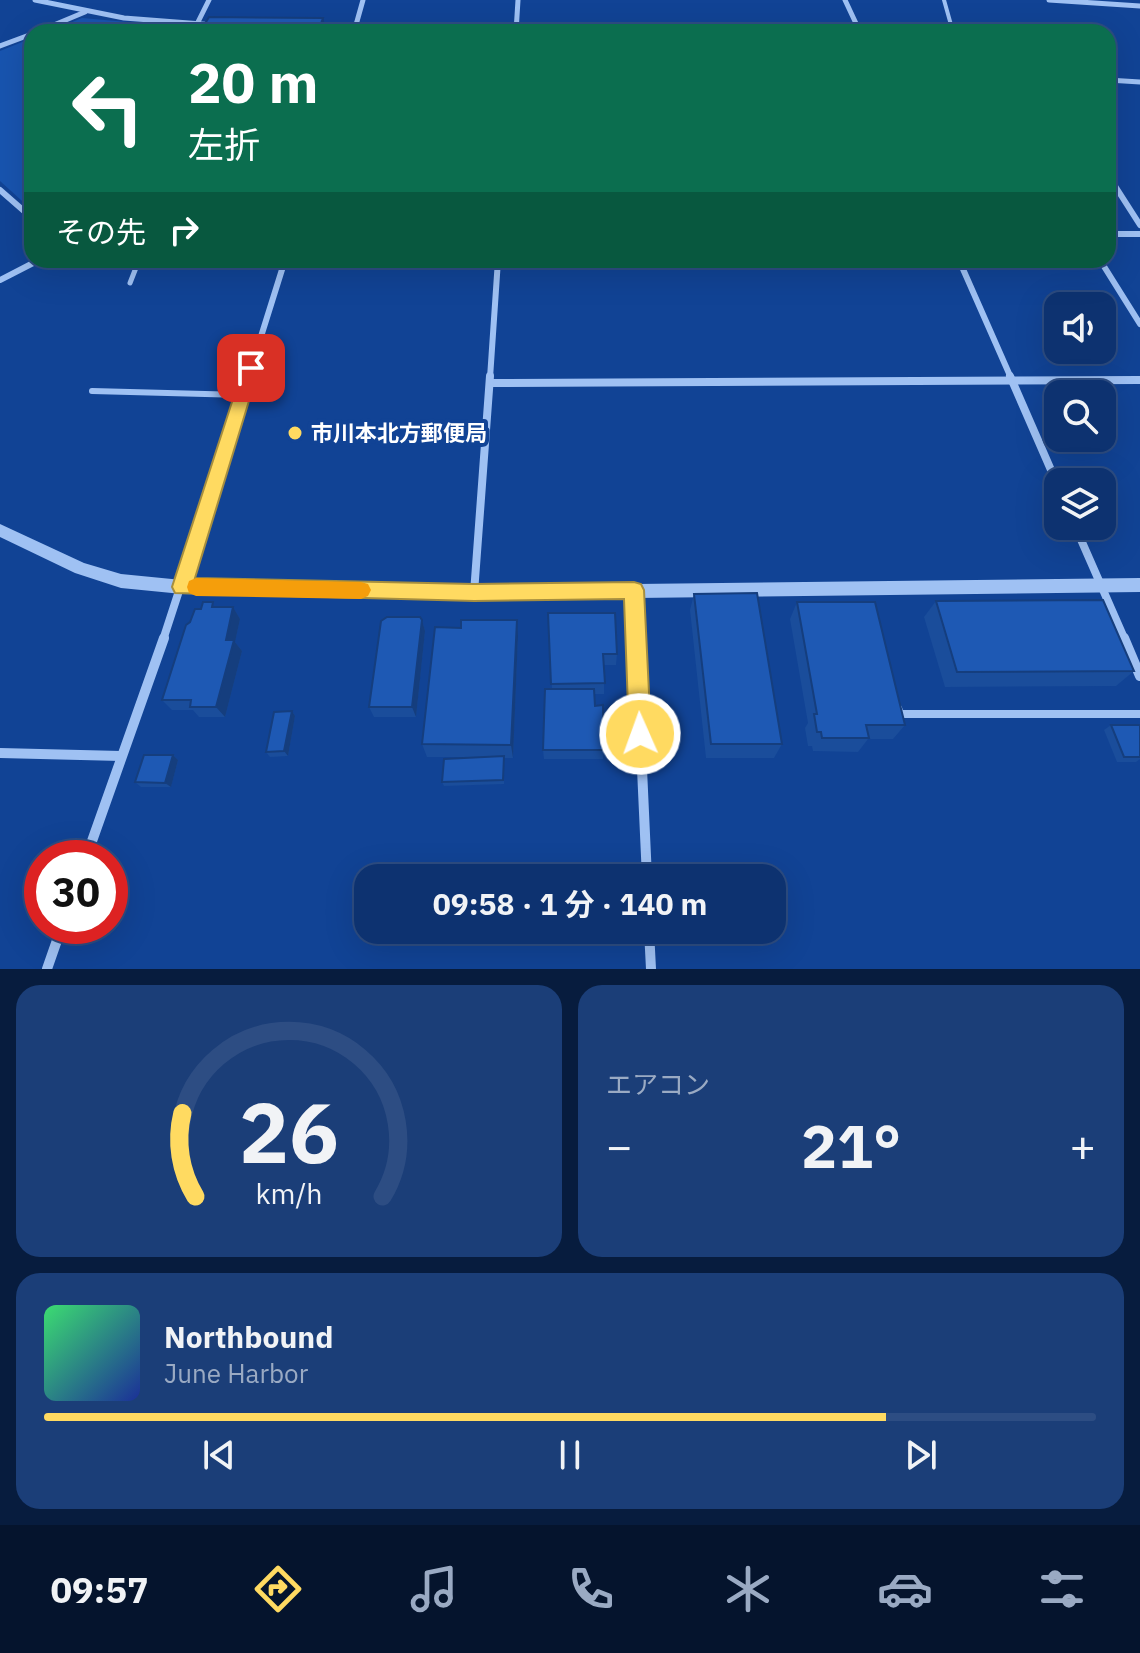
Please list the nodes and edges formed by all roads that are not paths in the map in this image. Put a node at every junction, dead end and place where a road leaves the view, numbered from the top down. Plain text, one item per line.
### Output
1 (35, 0) edge
2 (209, 0) edge
3 (363, 0) edge
4 (518, 0) edge
5 (845, 0) edge
6 (944, 0) edge
7 (1049, 0) edge
8 (1140, 6) edge
9 (86, 12) junction
10 (57, 24) edge
11 (197, 24) joint
12 (356, 24) edge
13 (516, 24) edge
14 (856, 24) edge
15 (951, 24) edge
16 (24, 37) edge
17 (0, 46) edge
18 (1116, 80) edge
19 (1140, 82) edge
20 (1116, 188) edge
21 (0, 190) edge
22 (24, 211) edge
23 (1140, 225) edge
24 (1116, 234) edge
25 (1140, 234) edge
26 (24, 268) edge
27 (136, 268) edge
28 (283, 268) edge
29 (497, 268) edge
30 (963, 268) edge
31 (1105, 268) edge
32 (0, 280) edge
33 (130, 283) dead end
34 (1140, 324) edge
35 (1012, 380) junction
36 (1140, 380) edge
37 (490, 383) junction
38 (92, 391) dead end
39 (243, 395) junction
40 (1050, 468) edge
41 (0, 530) edge
42 (1081, 540) edge
43 (1101, 585) junction
44 (1140, 585) edge
45 (182, 587) junction
46 (634, 590) junction
47 (474, 593) junction
48 (1140, 676) edge
49 (896, 700) edge
50 (1140, 714) edge
51 (0, 753) edge
52 (121, 756) junction
53 (92, 840) edge
54 (646, 864) edge
55 (56, 944) edge
56 (650, 944) edge
57 (47, 969) edge
58 (651, 969) edge

1 - 9 street
2 - 11 street
3 - 12 street
4 - 13 street
5 - 14 street
6 - 15 lane
7 - 8 street
9 - 10 street
9 - 11 street
16 - 17 street
18 - 19 street
20 - 23 street
21 - 22 street
24 - 25 street
26 - 32 street
27 - 33 lane
28 - 39 street
29 - 37 street
30 - 35 street
31 - 34 street
35 - 36 street
35 - 37 street
35 - 40 street
37 - 47 street
38 - 39 lane
39 - 45 street
41 - 45 street
42 - 43 street
43 - 44 street
43 - 46 street
43 - 48 street
45 - 47 street
45 - 52 street
46 - 47 street
46 - 54 street
49 - 50 lane
51 - 52 street
52 - 53 street
55 - 57 street
56 - 58 street

